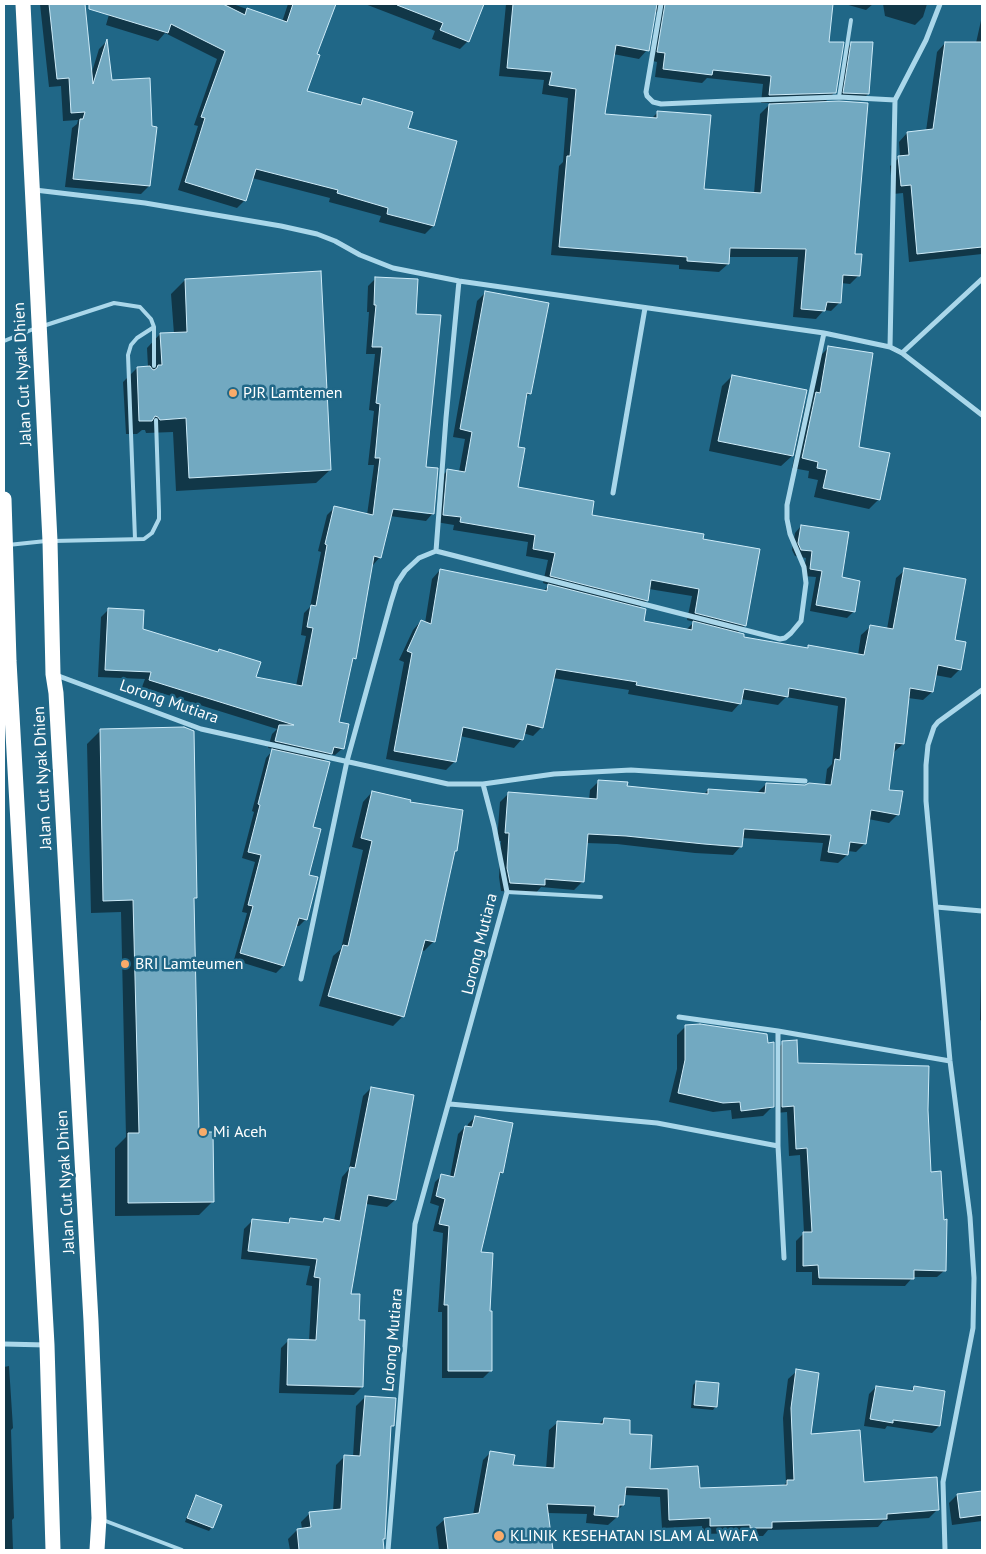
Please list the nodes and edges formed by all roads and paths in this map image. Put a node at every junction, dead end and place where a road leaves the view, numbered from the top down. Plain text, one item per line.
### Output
1 (24, 4) edge
2 (661, 4) edge
3 (940, 4) edge
4 (851, 20) dead end
5 (839, 97) junction
6 (895, 100) junction
7 (32, 190) junction
8 (982, 279) edge
9 (459, 281) junction
10 (645, 308) junction
11 (38, 327) junction
12 (154, 327) junction
13 (824, 334) junction
14 (4, 342) edge
15 (890, 347) junction
16 (902, 353) junction
17 (154, 366) dead end
18 (982, 415) edge
19 (156, 420) dead end
20 (613, 493) dead end
21 (4, 499) edge
22 (135, 539) junction
23 (50, 541) junction
24 (5, 545) junction
25 (436, 551) junction
26 (6, 661) edge
27 (53, 674) junction
28 (982, 690) edge
29 (347, 761) junction
30 (804, 781) dead end
31 (483, 784) junction
32 (507, 892) junction
33 (601, 897) dead end
34 (936, 908) junction
35 (982, 912) edge
36 (301, 979) dead end
37 (679, 1017) dead end
38 (778, 1031) junction
39 (950, 1061) junction
40 (450, 1104) junction
41 (778, 1146) junction
42 (784, 1258) dead end
43 (4, 1344) edge
44 (46, 1346) junction
45 (99, 1518) junction
46 (53, 1550) edge
47 (97, 1550) edge
48 (182, 1550) edge
49 (388, 1550) edge
50 (945, 1550) edge

1 - 7 highway, Jalan Cut Nyak Dhien
2 - 5 street
3 - 6 street
4 - 5 lane
5 - 6 street
6 - 15 street
7 - 9 street
7 - 11 highway, Jalan Cut Nyak Dhien
8 - 16 street
9 - 10 street
9 - 25 street
10 - 13 street
10 - 20 street
11 - 12 lane
11 - 14 lane
11 - 23 highway, Jalan Cut Nyak Dhien
12 - 17 lane
12 - 22 lane
13 - 15 street
13 - 25 street
15 - 16 street
16 - 18 street
19 - 22 lane
21 - 24 highway, Jalan Cut Nyak Dhien
22 - 23 lane
23 - 24 lane
23 - 27 highway, Jalan Cut Nyak Dhien
24 - 26 highway, Jalan Cut Nyak Dhien
25 - 29 street
26 - 44 highway, Jalan Cut Nyak Dhien
27 - 29 street, Lorong Mutiara
27 - 45 highway, Jalan Cut Nyak Dhien
28 - 34 street
29 - 31 street, Lorong Mutiara
29 - 36 street
30 - 31 street
31 - 32 street, Lorong Mutiara
32 - 33 lane
32 - 40 street, Lorong Mutiara
34 - 35 street
34 - 39 street
37 - 38 street
38 - 39 street
38 - 41 street
39 - 50 street
40 - 41 street
40 - 49 street, Lorong Mutiara
41 - 42 street
43 - 44 street
44 - 46 highway, Jalan Cut Nyak Dhien
45 - 47 highway, Jalan Cut Nyak Dhien
45 - 48 lane

